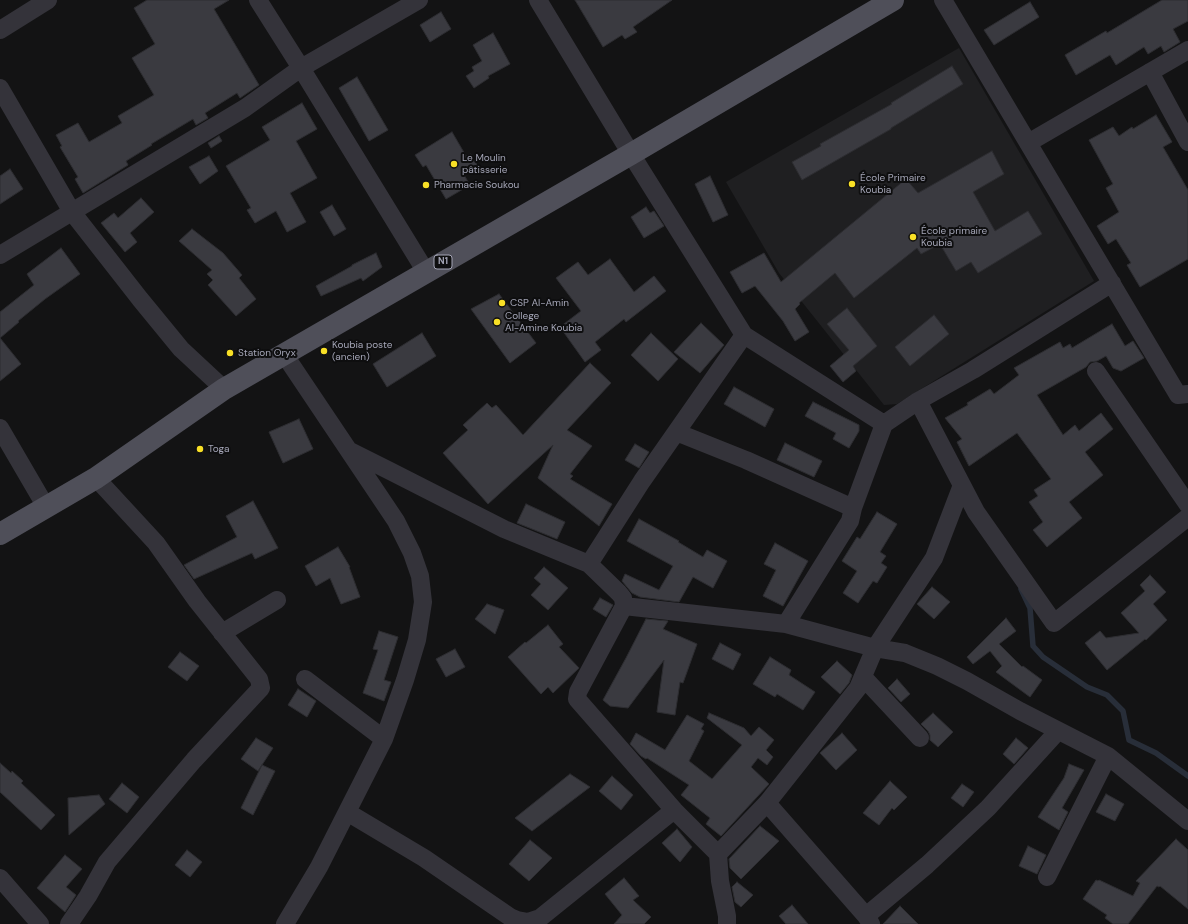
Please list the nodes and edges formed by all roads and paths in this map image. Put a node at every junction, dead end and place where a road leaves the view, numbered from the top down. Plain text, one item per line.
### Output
1 (48, 0) edge
2 (258, 0) edge
3 (419, 0) edge
4 (538, 0) edge
5 (893, 0) edge
6 (943, 0) edge
7 (0, 30) edge
8 (1188, 50) edge
9 (301, 68) junction
10 (1150, 72) junction
11 (0, 88) edge
12 (1188, 142) edge
13 (1028, 143) junction
14 (631, 154) junction
15 (72, 212) junction
16 (0, 255) edge
17 (426, 272) junction
18 (1112, 283) junction
19 (744, 335) junction
20 (284, 354) junction
21 (1096, 371) dead end
22 (224, 389) junction
23 (1188, 394) edge
24 (918, 401) junction
25 (884, 424) junction
26 (0, 428) edge
27 (676, 432) junction
28 (350, 452) junction
29 (96, 478) junction
30 (962, 485) junction
31 (1188, 505) edge
32 (46, 507) junction
33 (853, 508) junction
34 (1188, 517) edge
35 (0, 534) edge
36 (589, 564) junction
37 (277, 600) dead end
38 (624, 606) junction
39 (786, 624) junction
40 (222, 633) junction
41 (875, 648) junction
42 (863, 677) junction
43 (305, 680) dead end
44 (1058, 731) junction
45 (920, 738) dead end
46 (384, 739) junction
47 (1108, 756) junction
48 (767, 803) junction
49 (674, 810) junction
50 (347, 812) junction
51 (1188, 821) edge
52 (718, 854) junction
53 (1047, 877) dead end
54 (0, 878) edge
55 (869, 920) edge
56 (40, 924) edge
57 (69, 924) edge
58 (285, 924) edge
59 (727, 924) edge

1 - 7 street
2 - 9 street
3 - 9 street
4 - 14 street
5 - 14 main road, N1
6 - 13 street
8 - 10 street
9 - 15 street
9 - 17 street
10 - 12 street
10 - 13 street
11 - 15 street
13 - 18 street
14 - 17 main road, N1
14 - 19 street
15 - 16 street
15 - 22 street
17 - 20 main road, N1
18 - 23 street
18 - 24 street
19 - 25 street
19 - 27 street
20 - 22 main road, N1
20 - 28 street
21 - 31 street
22 - 29 main road, N1
24 - 25 street
24 - 30 street
25 - 33 street
26 - 32 street
27 - 33 street
27 - 36 street
28 - 36 street
28 - 46 street
29 - 32 main road, N1
29 - 40 street
30 - 34 street
30 - 41 street
32 - 35 main road, N1
33 - 39 street
36 - 38 street
37 - 40 street
38 - 39 street
38 - 49 street
39 - 41 street
40 - 57 street
41 - 42 street
41 - 44 street
42 - 45 street
42 - 48 street
43 - 46 street
44 - 47 street
44 - 55 street
46 - 50 street
47 - 51 street
47 - 53 street
48 - 52 street
48 - 55 street
49 - 50 street
49 - 52 street
50 - 58 street
52 - 59 street
54 - 56 street

